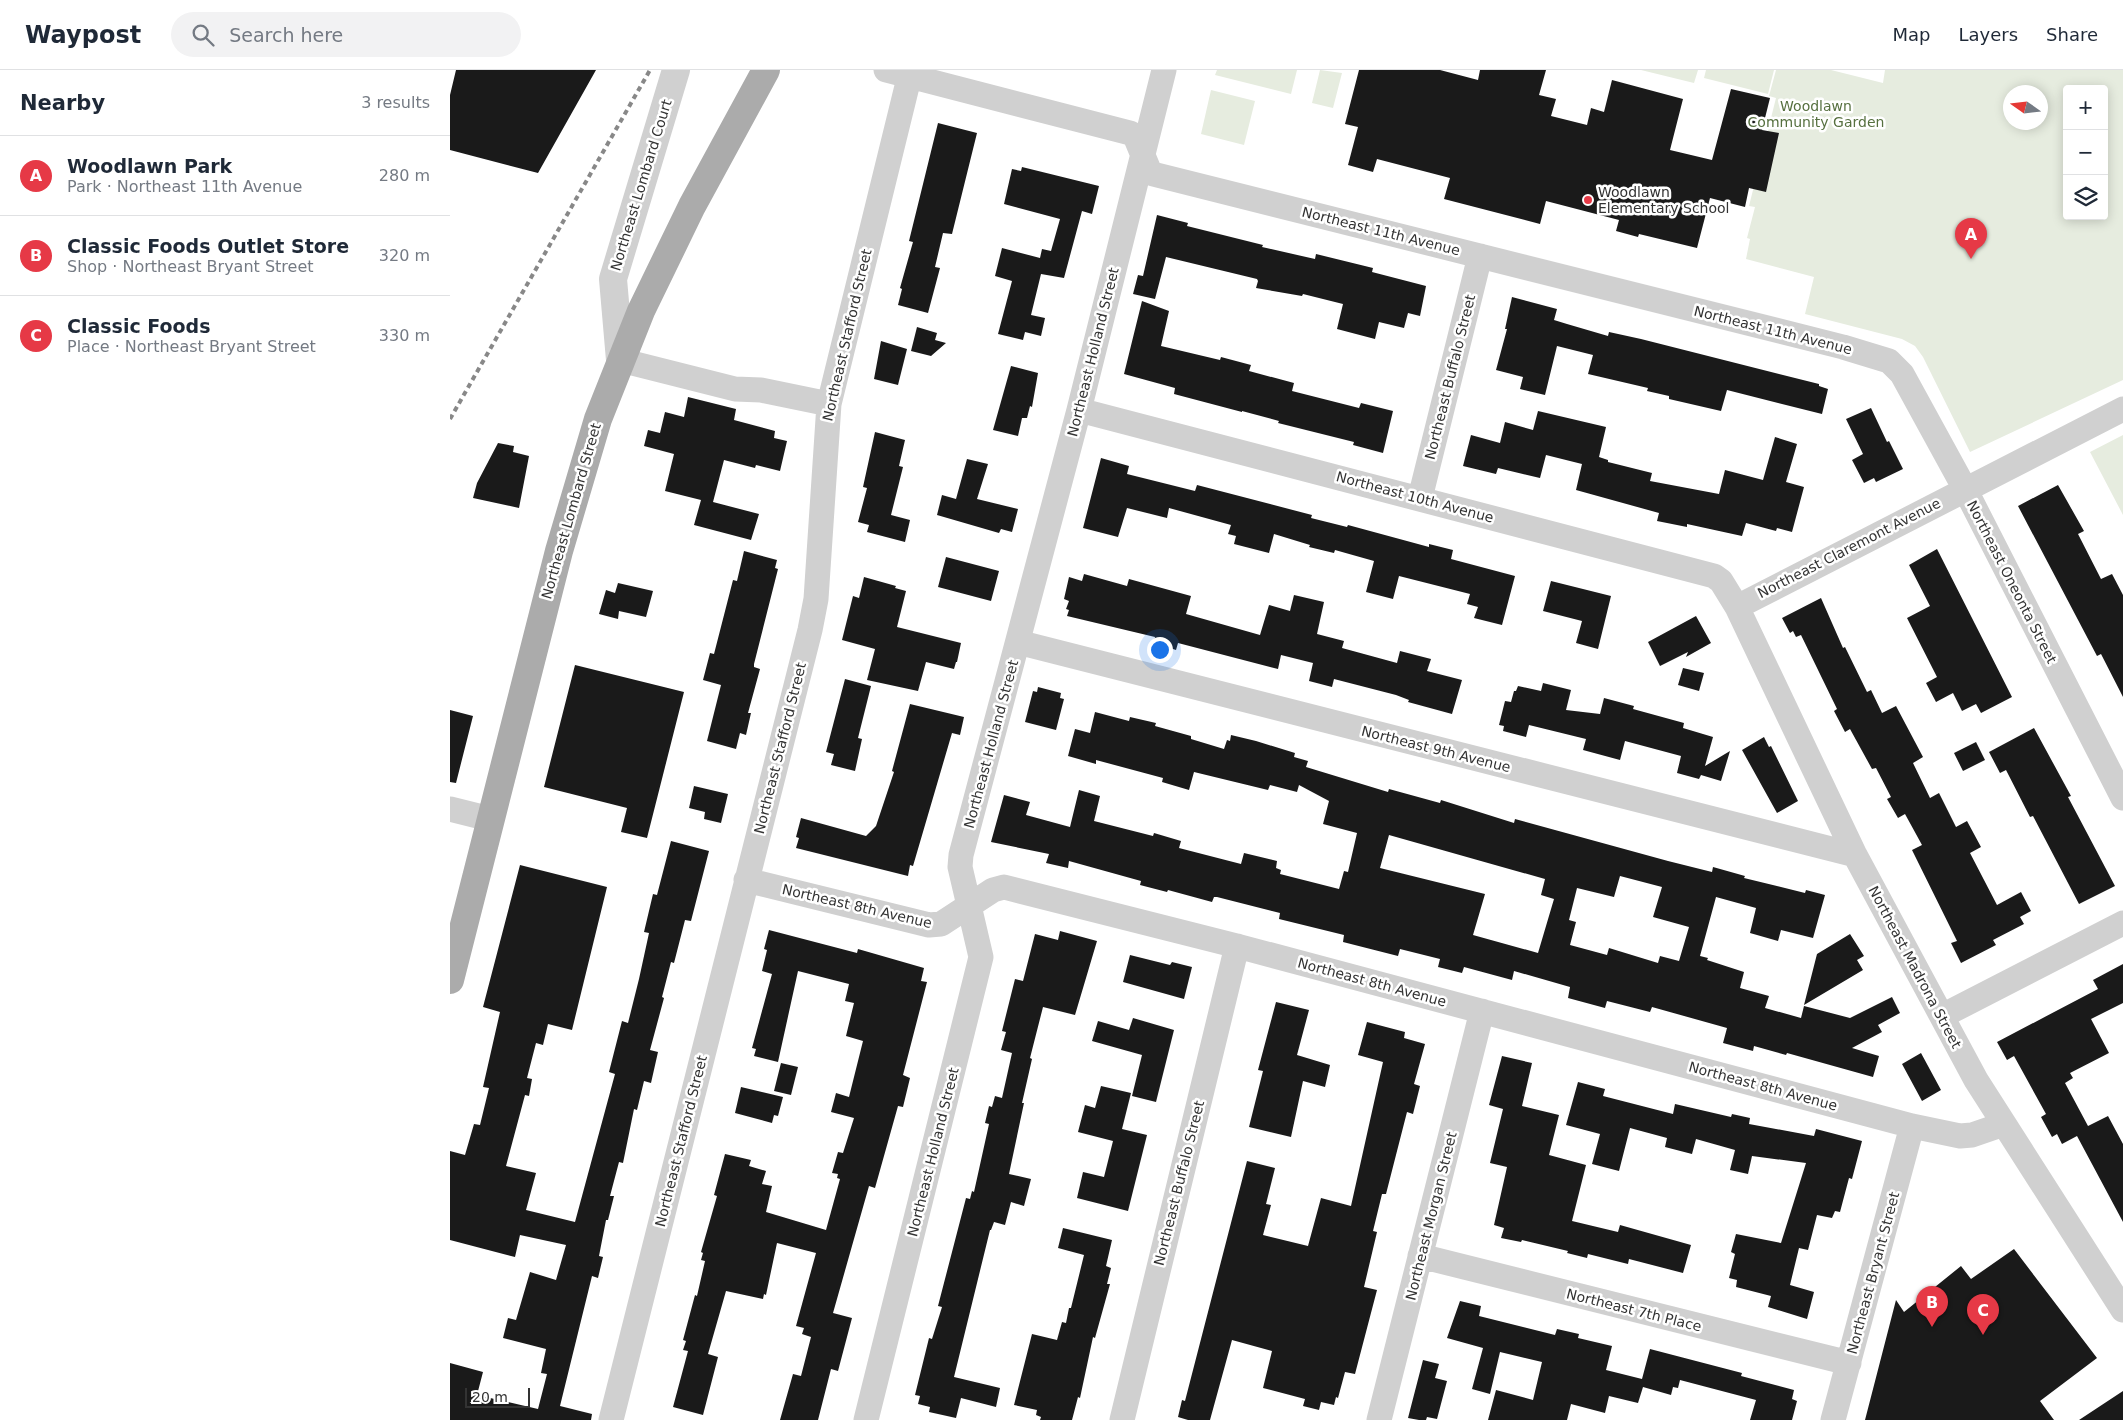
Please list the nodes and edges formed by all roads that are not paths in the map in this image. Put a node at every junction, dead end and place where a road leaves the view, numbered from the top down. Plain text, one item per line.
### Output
1 (676, 70) edge
2 (766, 70) edge
3 (1164, 70) edge
4 (902, 72) edge
5 (1143, 155) junction
6 (1480, 256) junction
7 (620, 360) junction
8 (1897, 367) joint
9 (829, 404) junction
10 (1079, 410) junction
11 (2123, 410) edge
12 (1965, 489) junction
13 (1420, 498) junction
14 (1737, 606) junction
15 (1018, 642) junction
16 (2123, 798) edge
17 (450, 809) edge
18 (490, 819) junction
19 (1855, 855) junction
20 (746, 880) junction
21 (969, 906) junction
22 (2123, 923) edge
23 (1237, 946) junction
24 (450, 980) edge
25 (1482, 1011) junction
26 (1942, 1016) junction
27 (2004, 1124) junction
28 (1912, 1126) junction
29 (1420, 1256) junction
30 (2123, 1310) edge
31 (1849, 1363) junction
32 (611, 1420) edge
33 (866, 1420) edge
34 (1122, 1420) edge
35 (1380, 1420) edge
36 (1834, 1420) edge

1 - 7 street, Northeast Lombard Court
2 - 7 main road, Northeast Lombard Street
3 - 5 street, Northeast Holland Street
4 - 5 street, Northeast 11th Avenue
4 - 9 street, Northeast Stafford Street
5 - 6 street, Northeast 11th Avenue
5 - 10 street, Northeast Holland Street
6 - 8 street, Northeast 11th Avenue
6 - 13 street, Northeast Buffalo Street
7 - 9 street
7 - 18 main road, Northeast Lombard Street
8 - 12 street, Northeast Oneonta Street
9 - 20 street, Northeast Stafford Street
10 - 13 street, Northeast 10th Avenue
10 - 15 street, Northeast Holland Street
11 - 12 street, Northeast Claremont Avenue
12 - 14 street, Northeast Claremont Avenue
12 - 16 street, Northeast Oneonta Street
13 - 14 street, Northeast 10th Avenue
14 - 19 street, Northeast Madrona Street
15 - 19 street, Northeast 9th Avenue
15 - 21 street, Northeast Holland Street
17 - 18 street
18 - 24 main road, Northeast Lombard Street
19 - 26 street, Northeast Madrona Street
20 - 21 street, Northeast 8th Avenue
20 - 32 street, Northeast Stafford Street
21 - 23 street, Northeast 8th Avenue
21 - 33 street, Northeast Holland Street
22 - 26 street
23 - 25 street, Northeast 8th Avenue
23 - 34 street, Northeast Buffalo Street
25 - 28 street, Northeast 8th Avenue
25 - 29 street, Northeast Morgan Street
26 - 27 street, Northeast Madrona Street
27 - 28 street, Northeast 8th Avenue
27 - 30 street, Northeast Madrona Street
28 - 31 street, Northeast Bryant Street
29 - 31 street, Northeast 7th Place
29 - 35 street, Northeast Morgan Street
31 - 36 street, Northeast Bryant Street

